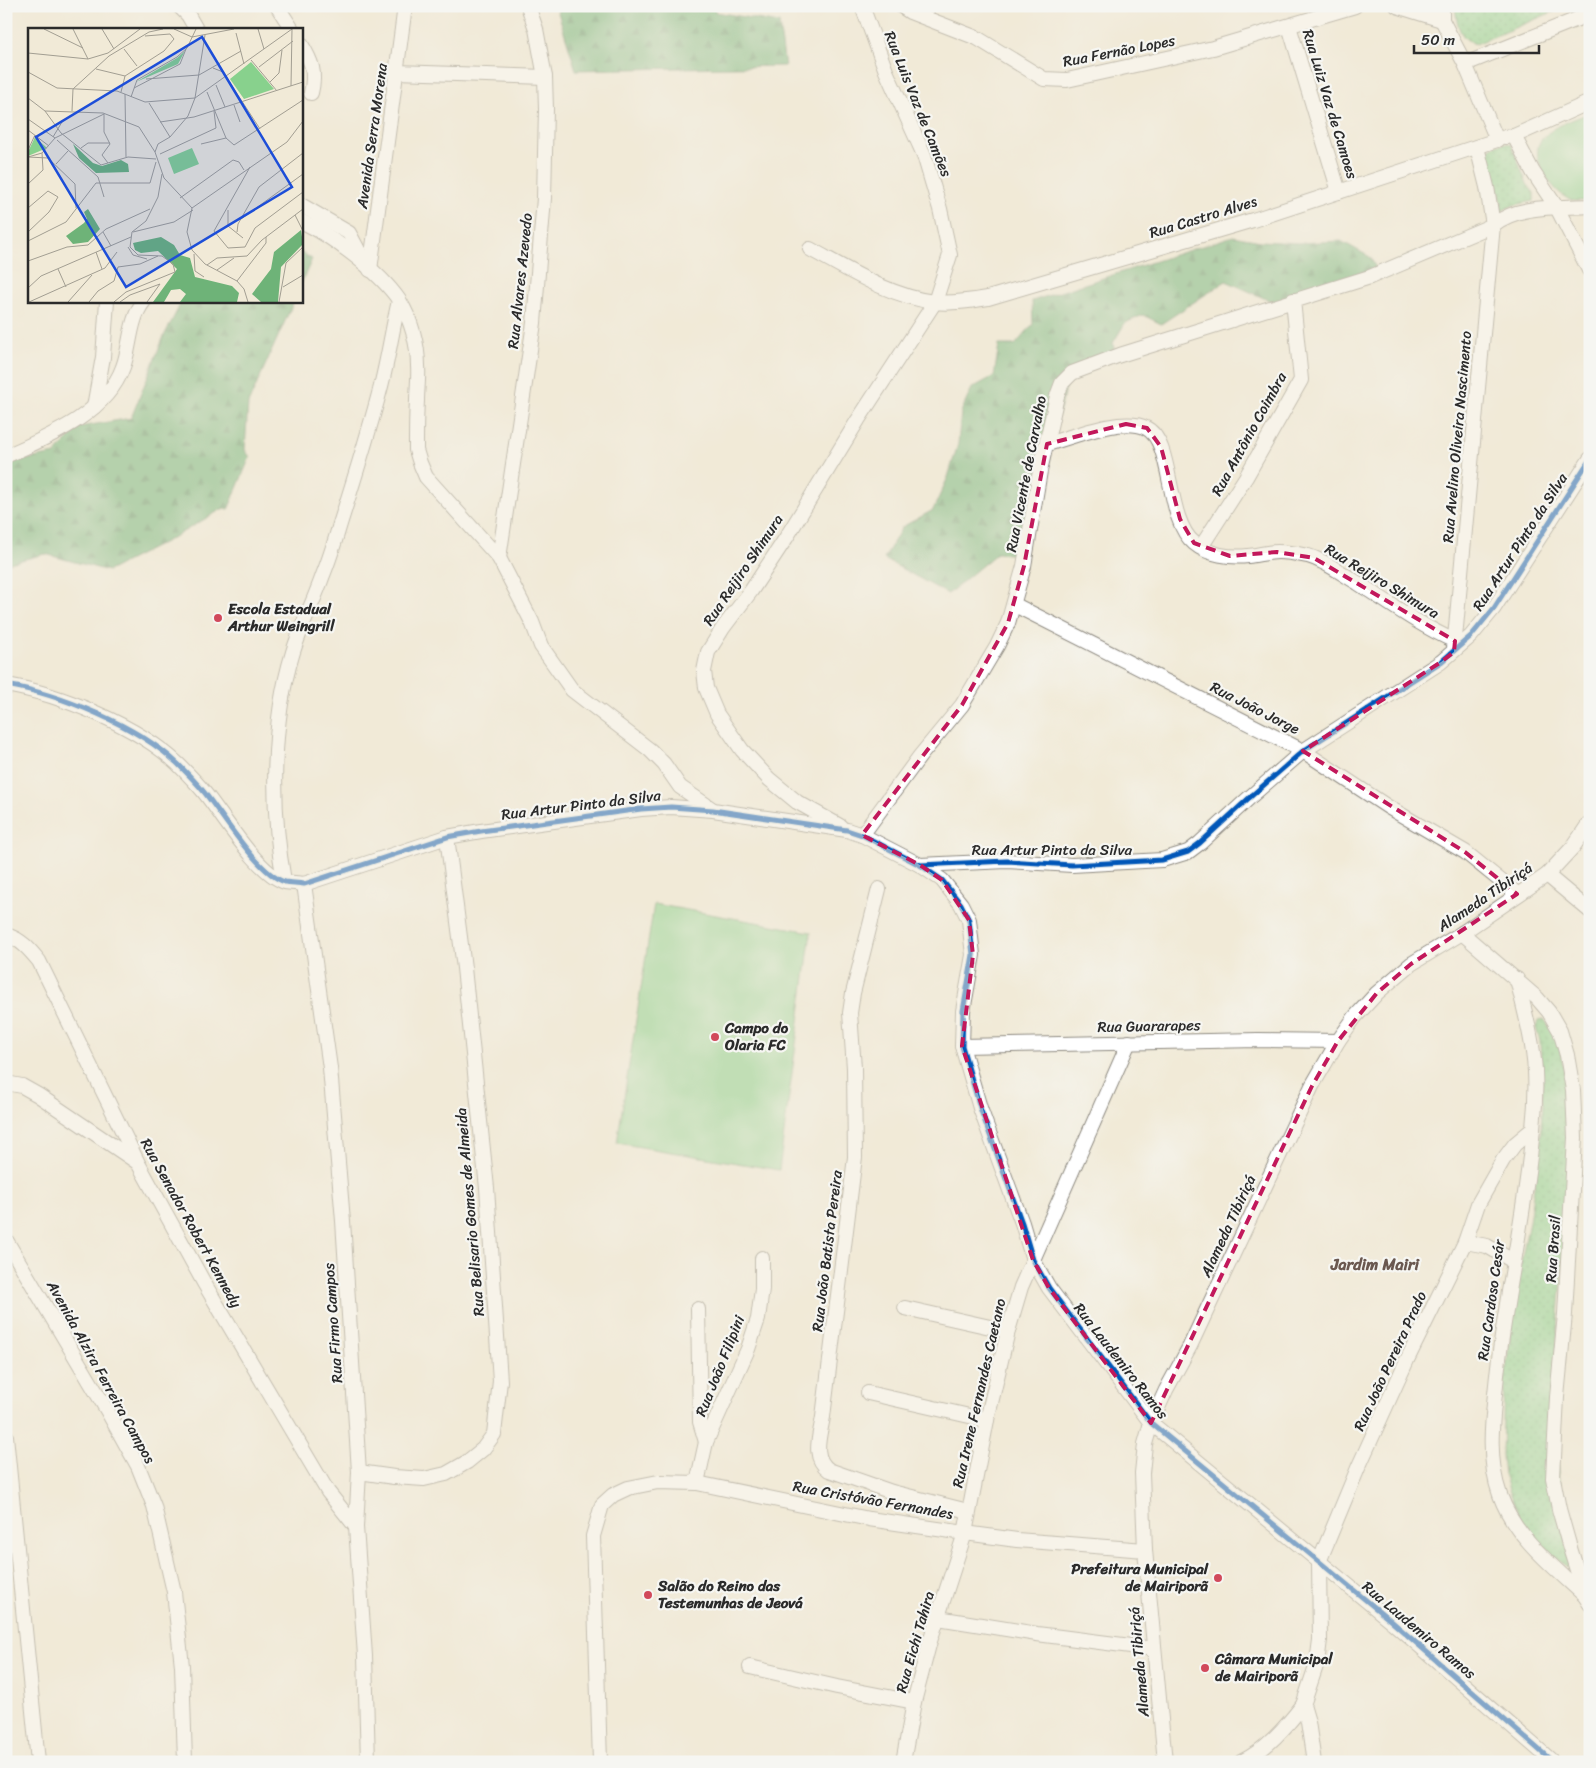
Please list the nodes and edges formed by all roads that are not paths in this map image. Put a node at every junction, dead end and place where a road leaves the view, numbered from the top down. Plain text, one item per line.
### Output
1 (179, 6) edge
2 (277, 6) edge
3 (405, 6) edge
4 (528, 6) edge
5 (862, 6) edge
6 (901, 6) edge
7 (1355, 6) edge
8 (1397, 6) edge
9 (1442, 13) edge
10 (1590, 14) edge
11 (1289, 26) junction
12 (195, 28) edge
13 (291, 28) edge
14 (302, 45) edge
15 (1465, 64) junction
16 (396, 72) junction
17 (545, 77) junction
18 (311, 93) dead end
19 (1590, 102) edge
20 (1514, 136) junction
21 (1497, 140) junction
22 (1477, 147) junction
23 (1339, 192) junction
24 (302, 206) edge
25 (1590, 206) edge
26 (1557, 208) junction
27 (302, 221) edge
28 (1493, 225) junction
29 (810, 249) dead end
30 (369, 268) junction
31 (1589, 270) edge
32 (1294, 300) junction
33 (399, 301) junction
34 (107, 302) edge
35 (115, 302) edge
36 (144, 302) edge
37 (935, 302) junction
38 (105, 325) junction
39 (94, 408) junction
40 (1047, 444) junction
41 (6, 456) edge
42 (1590, 459) edge
43 (1201, 547) junction
44 (499, 558) junction
45 (1014, 605) junction
46 (1454, 646) junction
47 (6, 685) edge
48 (1303, 751) junction
49 (713, 810) junction
50 (1590, 822) edge
51 (847, 830) junction
52 (862, 835) junction
53 (447, 837) junction
54 (920, 864) junction
55 (1547, 875) junction
56 (284, 882) junction
57 (304, 884) junction
58 (879, 889) dead end
59 (1517, 894) junction
60 (1590, 911) edge
61 (1462, 933) junction
62 (6, 935) edge
63 (1516, 979) junction
64 (1129, 1042) junction
65 (1338, 1042) junction
66 (962, 1046) junction
67 (6, 1083) edge
68 (1533, 1129) junction
69 (138, 1163) junction
70 (6, 1240) edge
71 (1465, 1242) junction
72 (762, 1258) dead end
73 (1033, 1260) junction
74 (1513, 1262) junction
75 (905, 1308) dead end
76 (698, 1309) dead end
77 (1008, 1331) junction
78 (868, 1393) dead end
79 (987, 1420) junction
80 (1151, 1423) junction
81 (6, 1436) edge
82 (706, 1442) junction
83 (359, 1472) junction
84 (697, 1483) junction
85 (968, 1511) junction
86 (356, 1527) junction
87 (965, 1533) junction
88 (1145, 1550) junction
89 (1319, 1562) junction
90 (1587, 1600) edge
91 (938, 1618) junction
92 (1154, 1650) junction
93 (750, 1667) dead end
94 (914, 1702) junction
95 (1303, 1705) junction
96 (38, 1762) edge
97 (185, 1762) edge
98 (368, 1762) edge
99 (600, 1762) edge
100 (903, 1762) edge
101 (1165, 1762) edge
102 (1241, 1762) edge
103 (1314, 1762) edge
104 (1553, 1762) edge

1 - 12 street
2 - 13 street
3 - 16 street, Avenida Serra Morena
4 - 17 street, Rua Alvares Azevedo
5 - 37 street, Rua Luis Vaz de Camões
6 - 11 street, Rua Fernão Lopes
7 - 11 street, Rua Fernão Lopes
8 - 9 street
9 - 15 street
10 - 15 street
11 - 23 street, Rua Luiz Vaz de Camoes
14 - 18 street
15 - 21 street
16 - 17 street
16 - 30 street, Avenida Serra Morena
17 - 44 street, Rua Alvares Azevedo
19 - 20 street, Rua Castro Alves
20 - 21 street, Rua Castro Alves
20 - 26 street
21 - 22 street, Rua Castro Alves
22 - 23 street, Rua Castro Alves
22 - 28 street, Rua Avelino Oliveira Nascimento
23 - 37 street, Rua Castro Alves
24 - 30 street
25 - 26 street, Rua Vicente de Carvalho
26 - 28 street, Rua Vicente de Carvalho
26 - 31 street
27 - 30 street
28 - 32 street, Rua Vicente de Carvalho
28 - 46 street, Rua Avelino Oliveira Nascimento
29 - 37 street, Rua Castro Alves
30 - 33 street
32 - 40 street, Rua Vicente de Carvalho
32 - 43 street, Rua Antônio Coimbra
33 - 44 street
33 - 56 street
34 - 38 street
35 - 38 street
36 - 39 street
37 - 51 street, Rua Reijiro Shimura
38 - 39 street
39 - 41 street
40 - 43 street, Rua Reijiro Shimura
40 - 45 street, Rua Vicente de Carvalho
42 - 46 street, Rua Artur Pinto da Silva
43 - 46 street, Rua Reijiro Shimura
44 - 49 street
45 - 48 street, Rua João Jorge
45 - 52 street, Rua Vicente de Carvalho
46 - 48 street, Rua Artur Pinto da Silva
47 - 56 street
48 - 54 street, Rua Artur Pinto da Silva
48 - 59 street, Rua João Jorge
49 - 51 street, Rua Artur Pinto da Silva
49 - 53 street, Rua Artur Pinto da Silva
50 - 55 street, Alameda Tibiriçá
51 - 52 street, Rua Artur Pinto da Silva
52 - 54 street, Rua Artur Pinto da Silva
53 - 57 street, Rua Artur Pinto da Silva
53 - 83 street, Rua Belisario Gomes de Almeida
54 - 66 street, Rua Laudemiro Ramos
55 - 59 street, Alameda Tibiriçá
55 - 60 street
56 - 57 street
57 - 83 street, Rua Firmo Campos
58 - 85 street, Rua João Batista Pereira
59 - 61 street, Alameda Tibiriçá
61 - 63 street, Rua Brasil
61 - 65 street, Alameda Tibiriçá
62 - 69 street, Rua Senador Robert Kennedy
63 - 68 street, Rua Cardoso Cesár
63 - 90 street, Rua Brasil
64 - 65 street, Rua Guararapes
64 - 66 street, Rua Guararapes
64 - 73 street, Rua Irene Fernandes Caetano
65 - 80 street, Alameda Tibiriçá
66 - 73 street, Rua Laudemiro Ramos
67 - 69 street
68 - 71 street, Rua João Pereira Prado
68 - 74 street, Rua Cardoso Cesár
69 - 86 street, Rua Senador Robert Kennedy
70 - 97 street, Avenida Alzira Ferreira Campos
71 - 74 street
71 - 89 street, Rua João Pereira Prado
72 - 82 street, Rua João Filipini
73 - 77 street, Rua Irene Fernandes Caetano
73 - 80 street, Rua Laudemiro Ramos
74 - 90 street, Rua Cardoso Cesár
75 - 77 street
76 - 82 street
77 - 79 street, Rua Irene Fernandes Caetano
78 - 79 street
79 - 85 street, Rua Irene Fernandes Caetano
80 - 88 street, Alameda Tibiriçá
80 - 89 street, Rua Laudemiro Ramos
81 - 96 street
82 - 84 street, Rua João Filipini
83 - 86 street, Rua Firmo Campos
84 - 87 street, Rua Cristóvão Fernandes
84 - 99 street, Rua Cristóvão Fernandes
85 - 87 street, Rua Irene Fernandes Caetano
86 - 98 street, Rua Firmo Campos
87 - 88 street, Rua Cristóvão Fernandes
87 - 91 street, Rua Eichi Tahira
88 - 92 street, Alameda Tibiriçá
89 - 95 street
89 - 104 street, Rua Laudemiro Ramos
91 - 92 street
91 - 94 street, Rua Eichi Tahira
92 - 101 street, Alameda Tibiriçá
93 - 94 street
94 - 100 street, Rua Eichi Tahira
95 - 102 street
95 - 103 street

